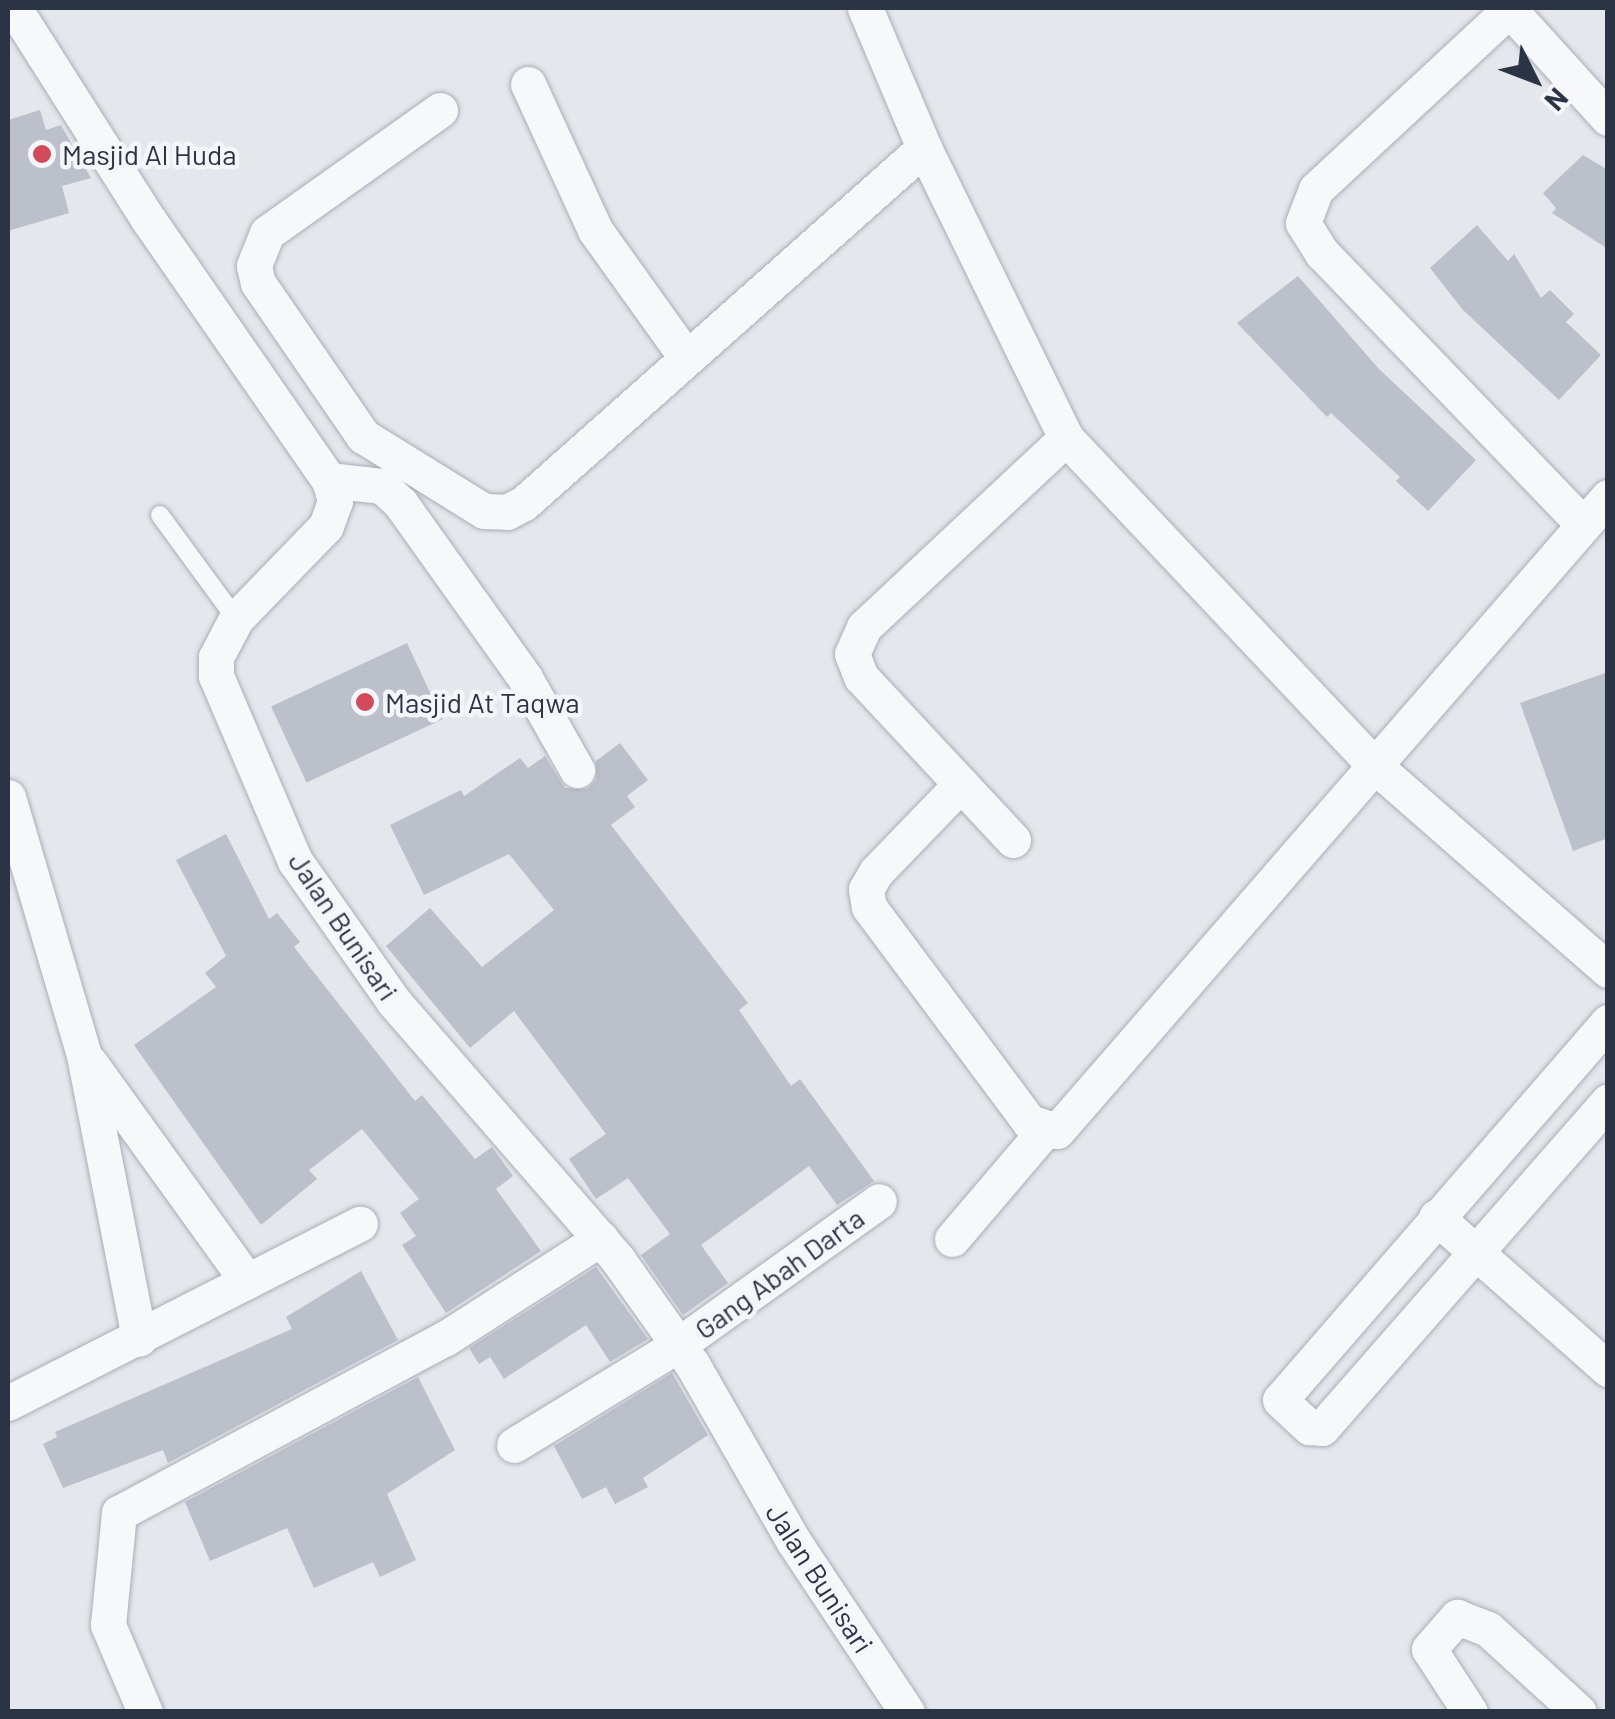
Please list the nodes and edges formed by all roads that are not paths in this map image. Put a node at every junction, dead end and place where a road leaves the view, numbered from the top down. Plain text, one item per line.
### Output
1 (14, 8) edge
2 (865, 8) edge
3 (1510, 8) edge
4 (528, 84) dead end
5 (440, 110) dead end
6 (1608, 118) edge
7 (924, 148) junction
8 (686, 357) junction
9 (1066, 438) junction
10 (328, 480) junction
11 (1608, 497) edge
12 (160, 514) dead end
13 (1583, 524) junction
14 (236, 618) junction
15 (1374, 766) junction
16 (577, 770) dead end
17 (961, 784) junction
18 (8, 797) edge
19 (1013, 840) dead end
20 (1608, 970) edge
21 (1608, 1022) edge
22 (84, 1055) junction
23 (1608, 1101) edge
24 (1044, 1131) junction
25 (879, 1201) dead end
26 (1436, 1217) junction
27 (360, 1224) dead end
28 (601, 1238) junction
29 (952, 1239) dead end
30 (1476, 1252) junction
31 (248, 1281) junction
32 (138, 1340) junction
33 (678, 1344) junction
34 (1608, 1370) edge
35 (8, 1403) edge
36 (514, 1445) dead end
37 (146, 1712) edge
38 (907, 1712) edge
39 (1470, 1712) edge
40 (1579, 1712) edge

1 - 10 street
2 - 7 street
3 - 6 street
3 - 13 street
4 - 8 street
5 - 8 street
7 - 8 street
7 - 9 street
9 - 15 street
9 - 17 street
10 - 14 street, Jalan Bunisari
10 - 16 street
11 - 13 street
12 - 14 lane
13 - 15 street
14 - 28 street, Jalan Bunisari
15 - 20 street
15 - 24 street
17 - 19 street
17 - 24 street
18 - 22 street
21 - 26 street
22 - 31 street
22 - 32 street
23 - 30 street
24 - 29 street
25 - 33 street, Gang Abah Darta
26 - 30 street
26 - 30 street
27 - 31 street
28 - 33 street, Jalan Bunisari
28 - 37 street
30 - 34 street
31 - 32 street
32 - 35 street
33 - 36 street, Gang Abah Darta
33 - 38 street, Jalan Bunisari
39 - 40 street

